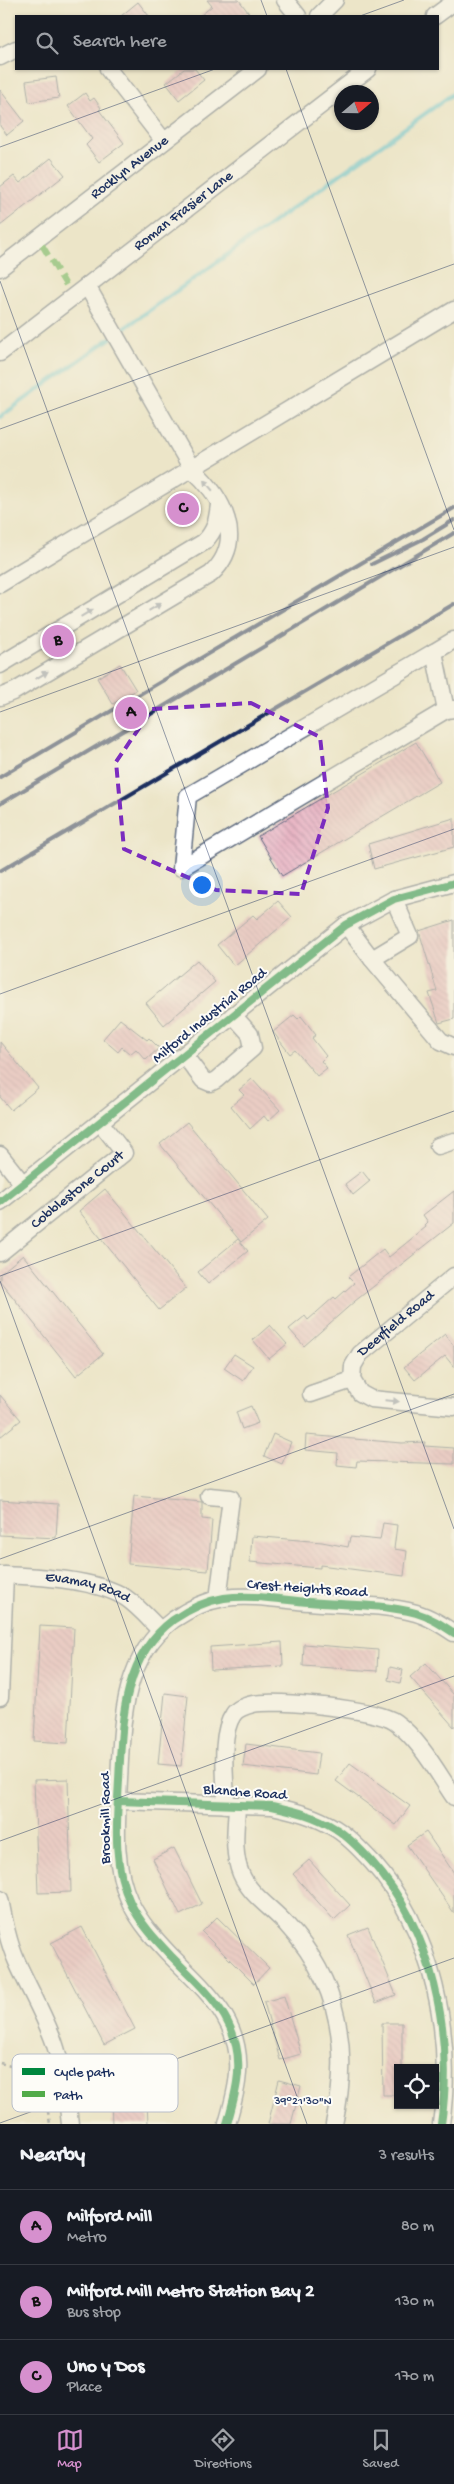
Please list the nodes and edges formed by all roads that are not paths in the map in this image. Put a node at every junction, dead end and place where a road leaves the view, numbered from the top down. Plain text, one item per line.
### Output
1 (285, 0) edge
2 (335, 0) edge
3 (454, 2) edge
4 (297, 15) edge
5 (320, 15) edge
6 (436, 15) edge
7 (15, 50) edge
8 (0, 57) edge
9 (109, 70) edge
10 (257, 70) edge
11 (367, 70) edge
12 (163, 140) junction
13 (0, 268) edge
14 (87, 286) junction
15 (454, 310) edge
16 (0, 353) edge
17 (192, 470) junction
18 (220, 503) junction
19 (0, 584) edge
20 (454, 640) edge
21 (434, 652) junction
22 (0, 665) edge
23 (0, 697) edge
24 (450, 709) edge
25 (454, 883) edge
26 (394, 899) junction
27 (346, 925) junction
28 (372, 959) junction
29 (233, 1015) junction
30 (454, 1047) edge
31 (184, 1055) junction
32 (100, 1122) junction
33 (454, 1140) edge
34 (438, 1146) dead end
35 (1, 1160) edge
36 (23, 1184) junction
37 (0, 1202) edge
38 (0, 1253) edge
39 (454, 1276) edge
40 (352, 1380) junction
41 (311, 1394) dead end
42 (453, 1406) edge
43 (209, 1496) dead end
44 (2, 1575) edge
45 (218, 1600) junction
46 (160, 1630) junction
47 (454, 1633) edge
48 (0, 1697) edge
49 (454, 1797) edge
50 (118, 1801) junction
51 (231, 1805) junction
52 (0, 1899) edge
53 (57, 2054) edge
54 (227, 2124) edge
55 (334, 2124) edge
56 (440, 2124) edge

1 - 4 street
2 - 5 street
3 - 6 street
7 - 8 street
9 - 12 street
10 - 12 street, Rocklyn Avenue
11 - 14 street, Roman Frasier Lane
12 - 13 street, Rocklyn Avenue
14 - 16 street, Roman Frasier Lane
14 - 17 street
15 - 17 street
18 -> 17 street
17 - 19 street
22 -> 18 street
23 -> 18 street
20 - 21 street
21 - 24 street
21 - 24 street
25 - 26 street, Milford Industrial Road
26 - 27 street, Milford Industrial Road
26 - 28 street
27 - 28 street
27 - 29 street, Milford Industrial Road
28 - 30 street
29 - 31 street, Milford Industrial Road
29 - 31 street
31 - 32 street, Milford Industrial Road
32 - 36 street, Milford Industrial Road
32 - 38 street, Cobblestone Court
33 - 34 street
35 - 36 street
36 - 37 street, Milford Industrial Road
39 - 40 street, Deerfield Road
40 - 41 street
40 -> 42 street
43 - 45 street
44 - 46 street, Evamay Road
44 - 48 street
45 - 46 street, Crest Heights Road
45 - 47 street, Crest Heights Road
46 - 50 street, Brookmill Road
49 - 51 street
50 - 51 street, Blanche Road
50 - 54 street, Brookmill Road
51 - 55 street
51 - 56 street, Blanche Road
52 - 53 street

